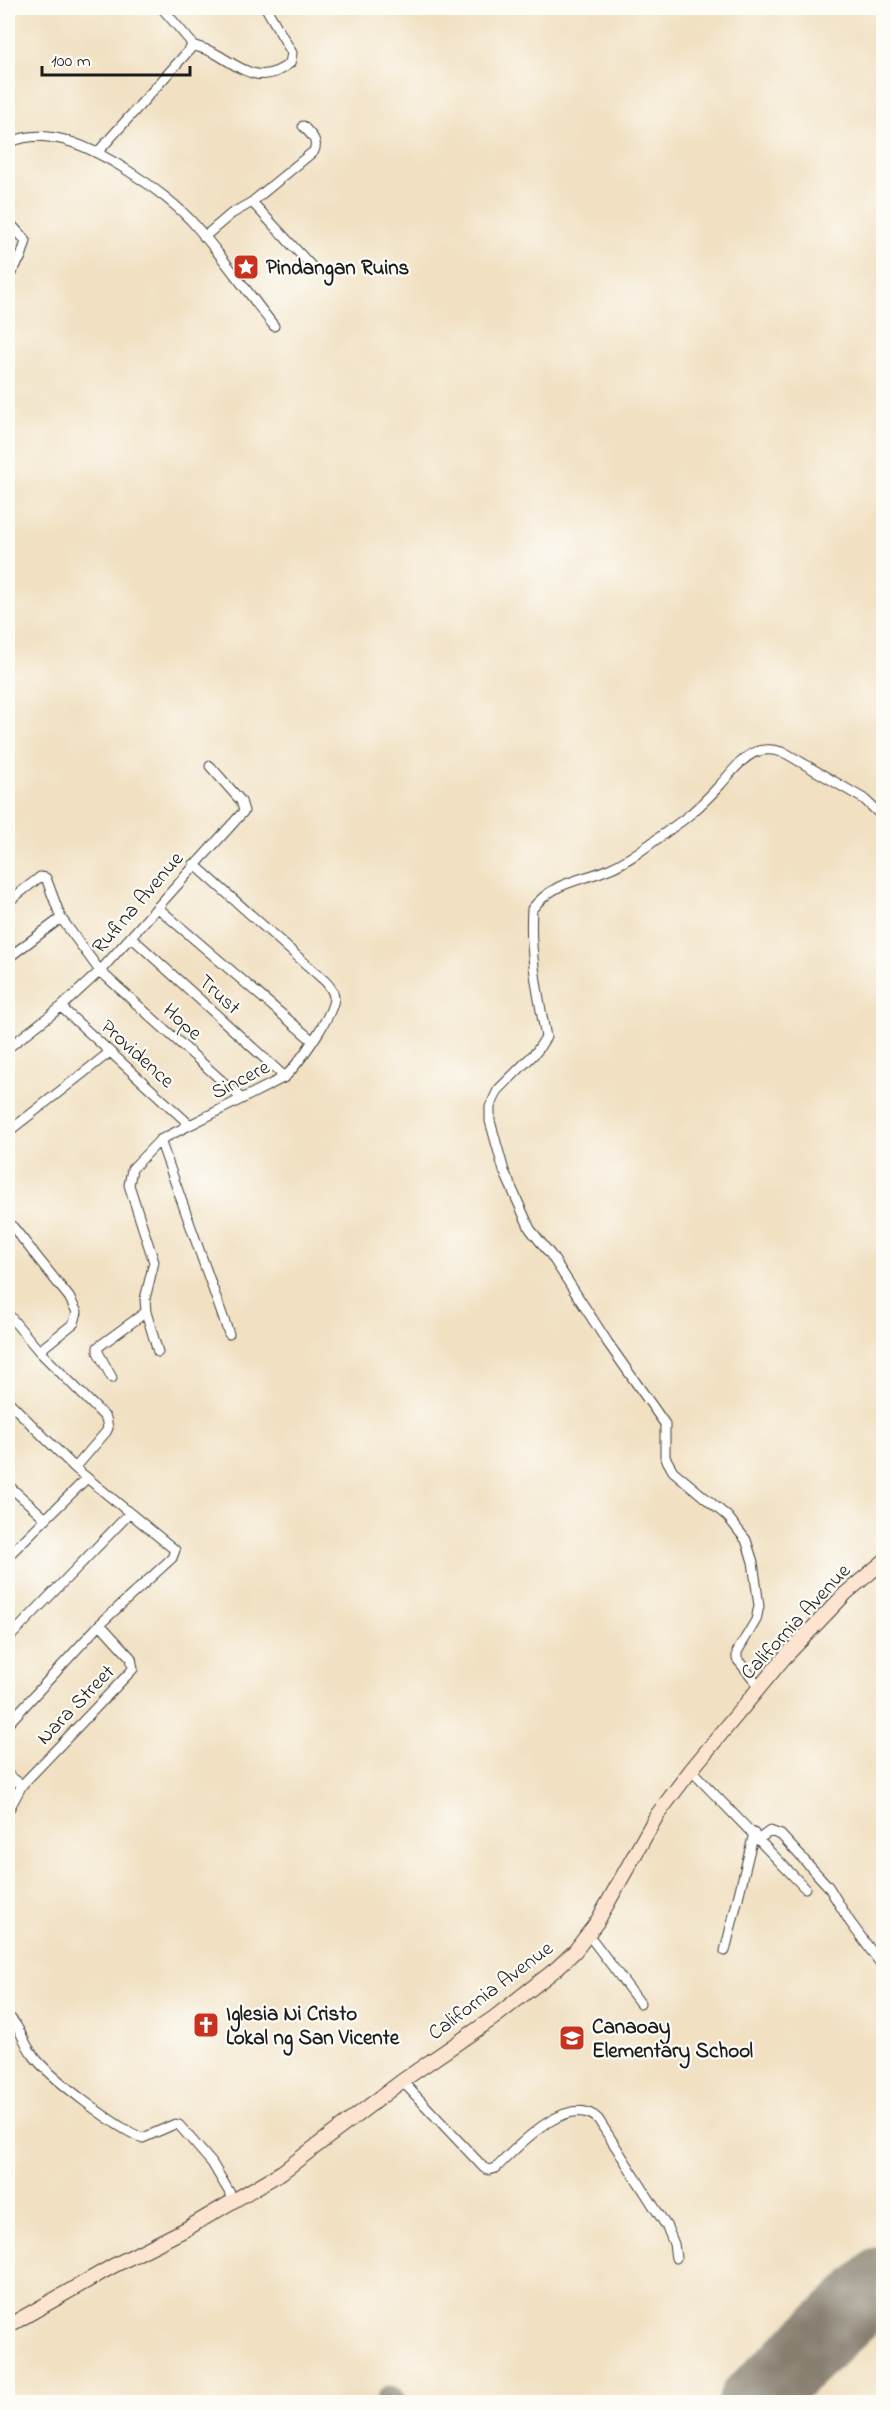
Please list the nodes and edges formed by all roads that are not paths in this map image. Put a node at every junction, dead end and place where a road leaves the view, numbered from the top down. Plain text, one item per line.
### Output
1 (162, 8) edge
2 (266, 8) edge
3 (192, 45) junction
4 (303, 126) dead end
5 (8, 143) edge
6 (97, 153) junction
7 (252, 202) junction
8 (8, 221) edge
9 (204, 237) junction
10 (315, 270) dead end
11 (8, 278) edge
12 (274, 326) dead end
13 (210, 766) dead end
14 (884, 818) edge
15 (194, 864) junction
16 (8, 902) edge
17 (158, 907) junction
18 (61, 918) junction
19 (131, 937) junction
20 (8, 958) edge
21 (100, 971) junction
22 (61, 1007) junction
23 (313, 1041) junction
24 (8, 1048) edge
25 (111, 1052) junction
26 (285, 1077) junction
27 (242, 1099) junction
28 (190, 1125) junction
29 (8, 1132) edge
30 (160, 1140) junction
31 (8, 1223) edge
32 (146, 1312) junction
33 (8, 1314) edge
34 (229, 1334) dead end
35 (39, 1352) junction
36 (158, 1352) dead end
37 (111, 1378) dead end
38 (8, 1401) edge
39 (75, 1468) junction
40 (87, 1478) junction
41 (8, 1485) edge
42 (130, 1513) junction
43 (46, 1519) junction
44 (8, 1556) edge
45 (884, 1561) edge
46 (99, 1624) junction
47 (8, 1638) edge
48 (760, 1687) junction
49 (8, 1724) edge
50 (691, 1770) junction
51 (8, 1775) edge
52 (22, 1785) junction
53 (8, 1811) edge
54 (757, 1836) junction
55 (805, 1888) dead end
56 (588, 1934) junction
57 (725, 1951) dead end
58 (884, 1968) edge
59 (640, 2003) dead end
60 (8, 2016) edge
61 (402, 2081) junction
62 (234, 2200) junction
63 (676, 2258) dead end
64 (8, 2326) edge

1 - 3 street
2 - 3 street
3 - 6 street
4 - 7 street
5 - 6 street
6 - 9 street
7 - 9 street
7 - 10 street
8 - 11 street
9 - 12 street
13 - 15 street, Rufina Avenue
14 - 48 street
15 - 17 street, Rufina Avenue
15 - 23 street, Sincere
16 - 18 street, Hope
17 - 19 street, Rufina Avenue
17 - 23 street
18 - 20 street
18 - 21 street, Hope
19 - 21 street, Rufina Avenue
19 - 26 street, Trust
21 - 22 street, Rufina Avenue
21 - 27 street, Hope
22 - 24 street, Rufina Avenue
22 - 25 street, Providence
23 - 26 street, Sincere
25 - 28 street, Providence
25 - 29 street
26 - 27 street, Sincere
27 - 28 street, Sincere
28 - 30 street, Sincere
30 - 32 street, Sincere
30 - 34 street
31 - 35 street
32 - 36 street, Sincere
32 - 37 street
33 - 35 street
35 - 39 street
38 - 39 street
39 - 40 street
40 - 42 street
40 - 43 street
41 - 43 street
42 - 46 street
42 - 47 street
43 - 44 street
45 - 48 street, California Avenue
46 - 49 street
46 - 52 street, Nara Street
48 - 50 street, California Avenue
50 - 54 street
50 - 56 street, California Avenue
51 - 52 street
52 - 53 street, Nara Street
54 - 55 street
54 - 57 street
54 - 58 street
56 - 59 street
56 - 61 street, California Avenue
60 - 62 street
61 - 62 street, California Avenue
61 - 63 street
62 - 64 street, California Avenue

